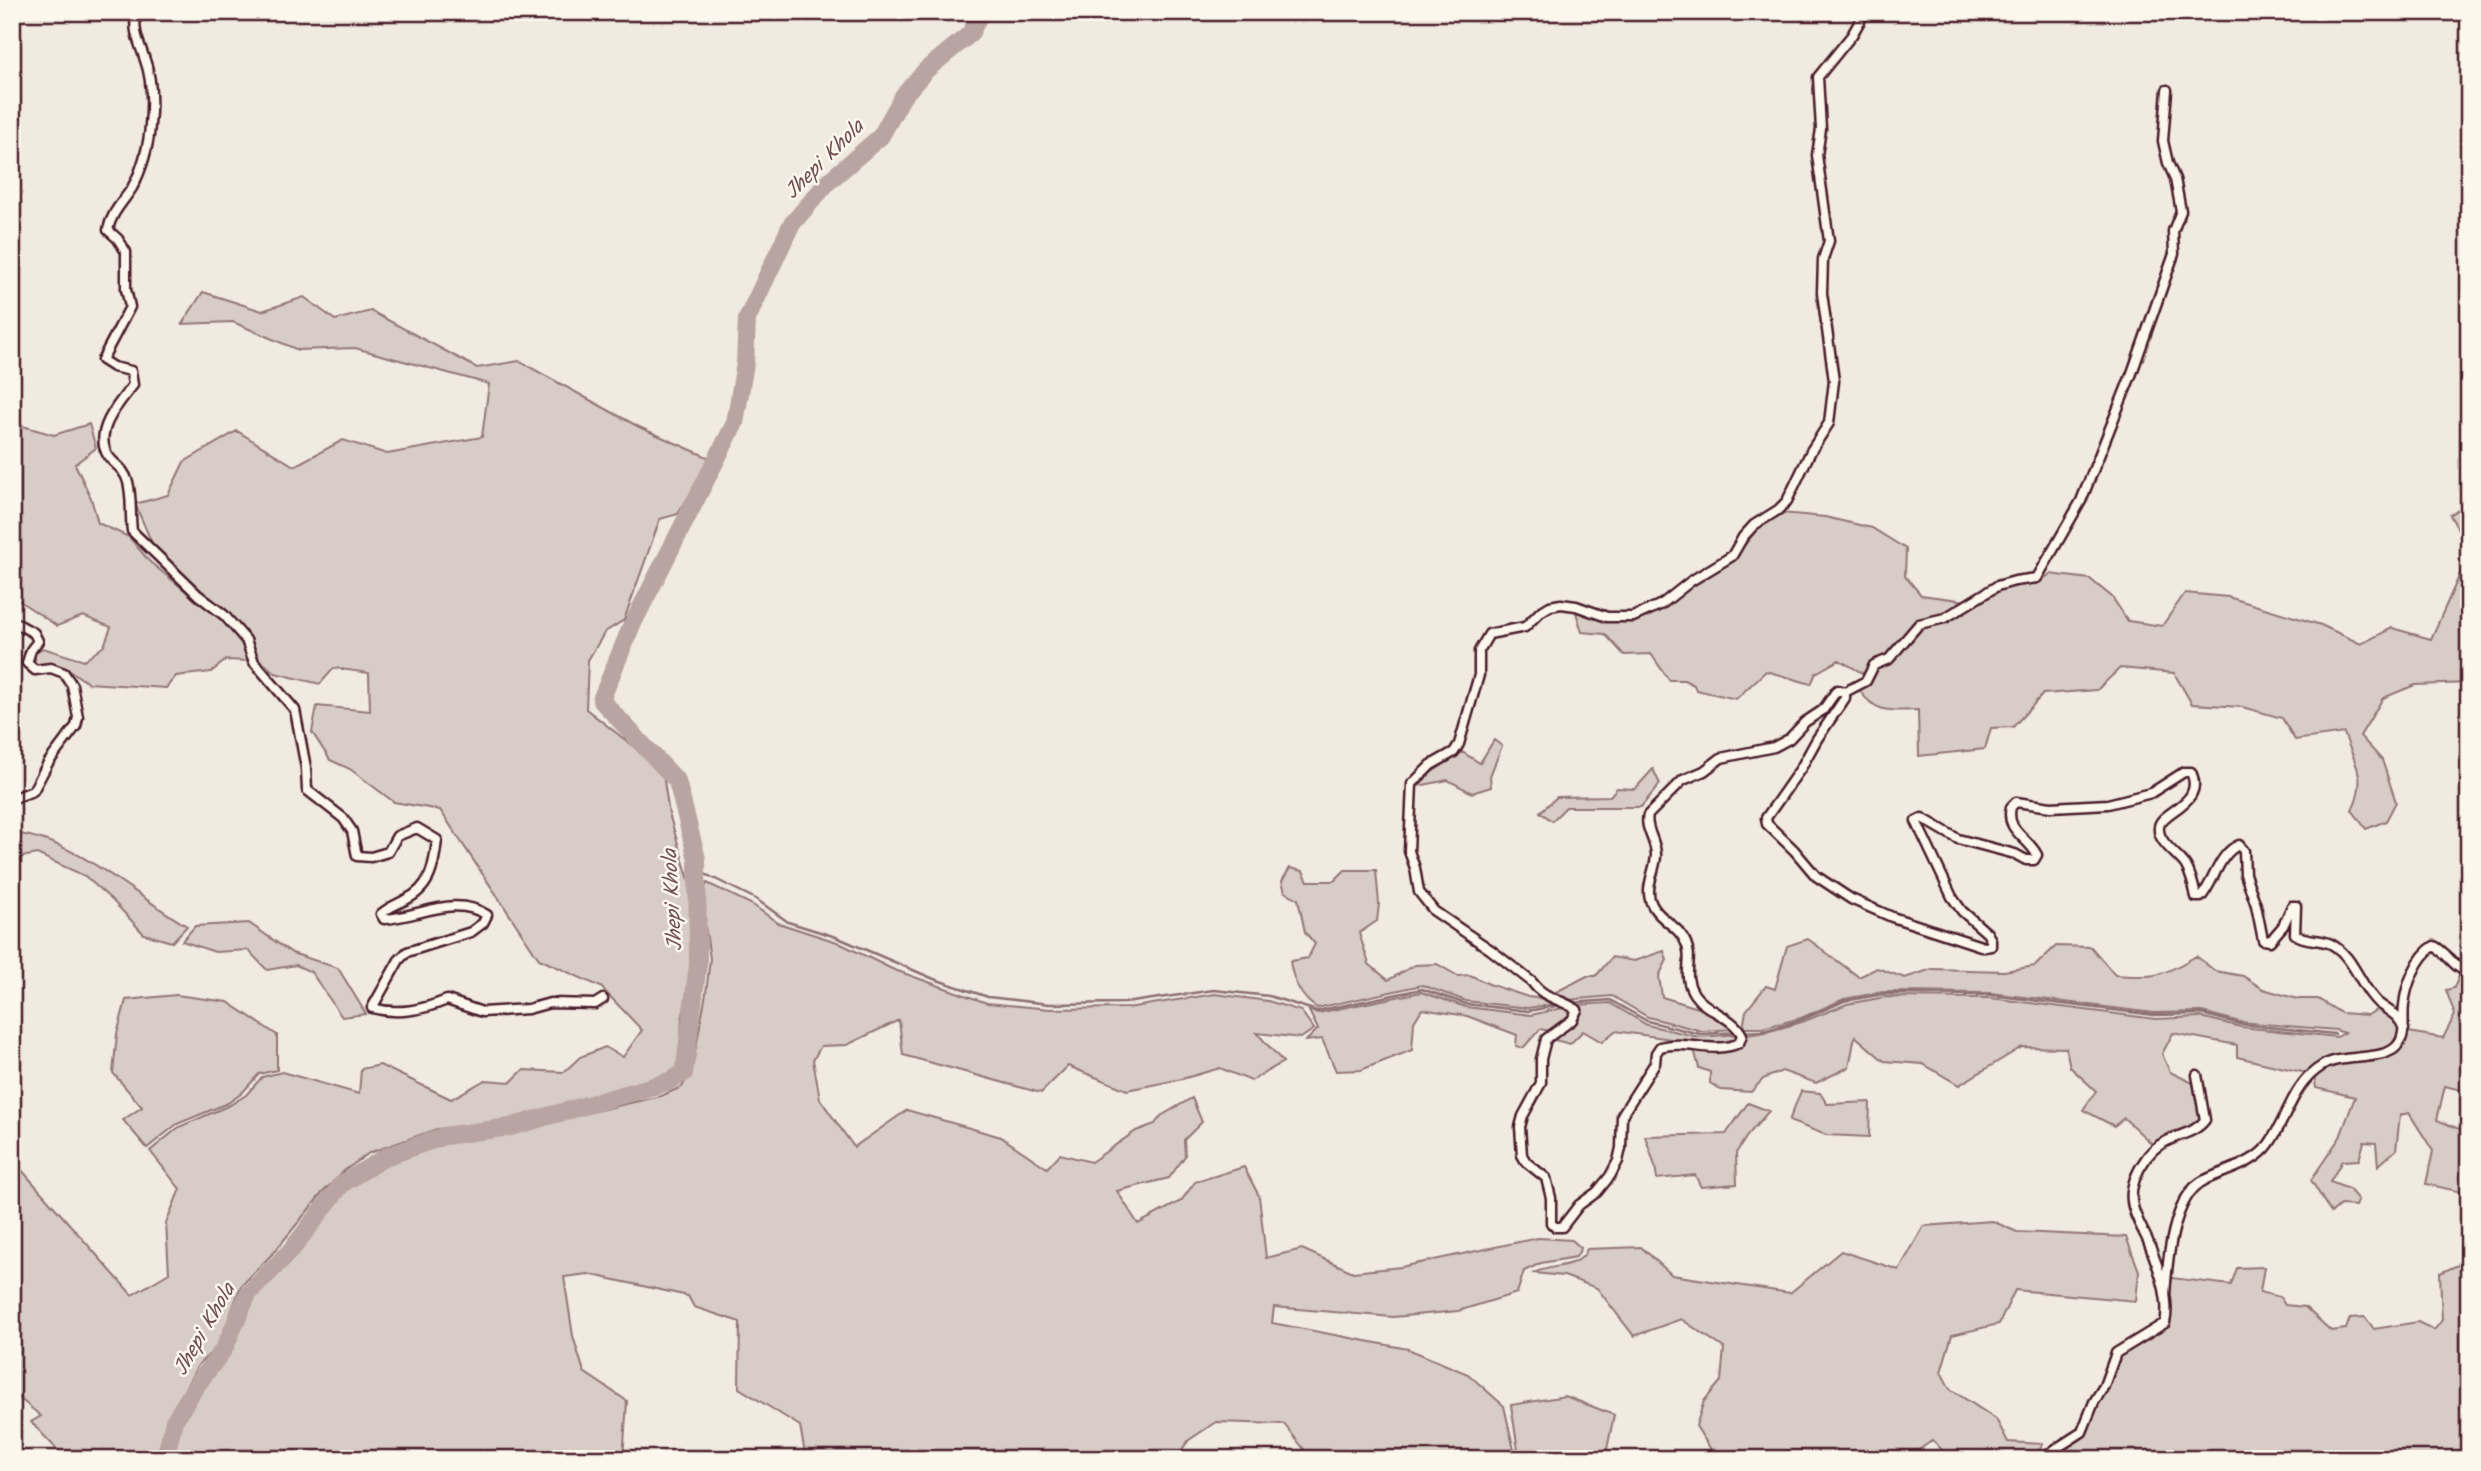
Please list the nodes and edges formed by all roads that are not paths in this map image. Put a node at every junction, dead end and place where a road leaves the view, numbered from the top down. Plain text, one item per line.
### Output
1 (136, 12) edge
2 (1866, 12) edge
3 (2167, 90) dead end
4 (12, 621) edge
5 (1845, 692) junction
6 (12, 799) edge
7 (2469, 968) edge
8 (603, 999) dead end
9 (2404, 1029) junction
10 (2197, 1075) dead end
11 (2165, 1296) junction
12 (2045, 1459) edge

1 - 8 street
2 - 5 street
3 - 5 street
4 - 6 street
5 - 9 street
7 - 9 street
9 - 11 street
10 - 11 street
11 - 12 street

